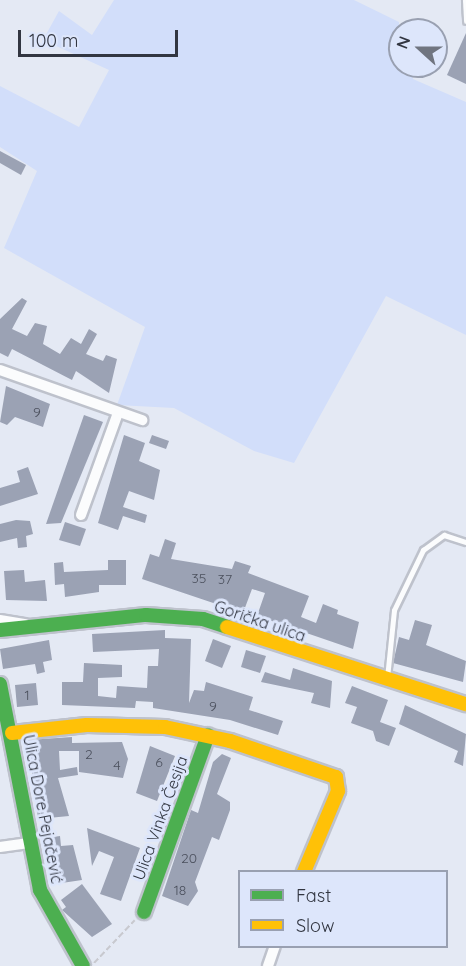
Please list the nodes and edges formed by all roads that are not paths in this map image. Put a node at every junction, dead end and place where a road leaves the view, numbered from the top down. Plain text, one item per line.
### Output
1 (465, 0) edge
2 (466, 21) edge
3 (0, 370) edge
4 (118, 413) junction
5 (142, 420) dead end
6 (81, 515) dead end
7 (466, 542) edge
8 (0, 620) edge
9 (36, 626) junction
10 (0, 630) edge
11 (387, 680) junction
12 (0, 684) edge
13 (466, 704) edge
14 (12, 733) junction
15 (208, 735) junction
16 (29, 843) junction
17 (0, 847) edge
18 (305, 870) edge
19 (144, 912) road end
20 (274, 948) edge
21 (83, 966) edge
22 (268, 966) edge

1 - 2 lane
3 - 4 street
4 - 5 street
4 - 6 street
7 - 11 lane
8 - 9 street, Gorička ulica
9 - 10 street, Gorička ulica
9 - 11 street, Gorička ulica
11 - 13 street, Gorička ulica
12 - 14 street, Ulica Dore Pejačević
14 - 15 street, Ulica Vinka Česija
14 - 16 street, Ulica Dore Pejačević
15 - 18 street, Ulica Vinka Česija
15 - 19 street, Ulica Vinka Česija
16 - 17 street
16 - 21 street, Ulica Dore Pejačević
20 - 22 street

